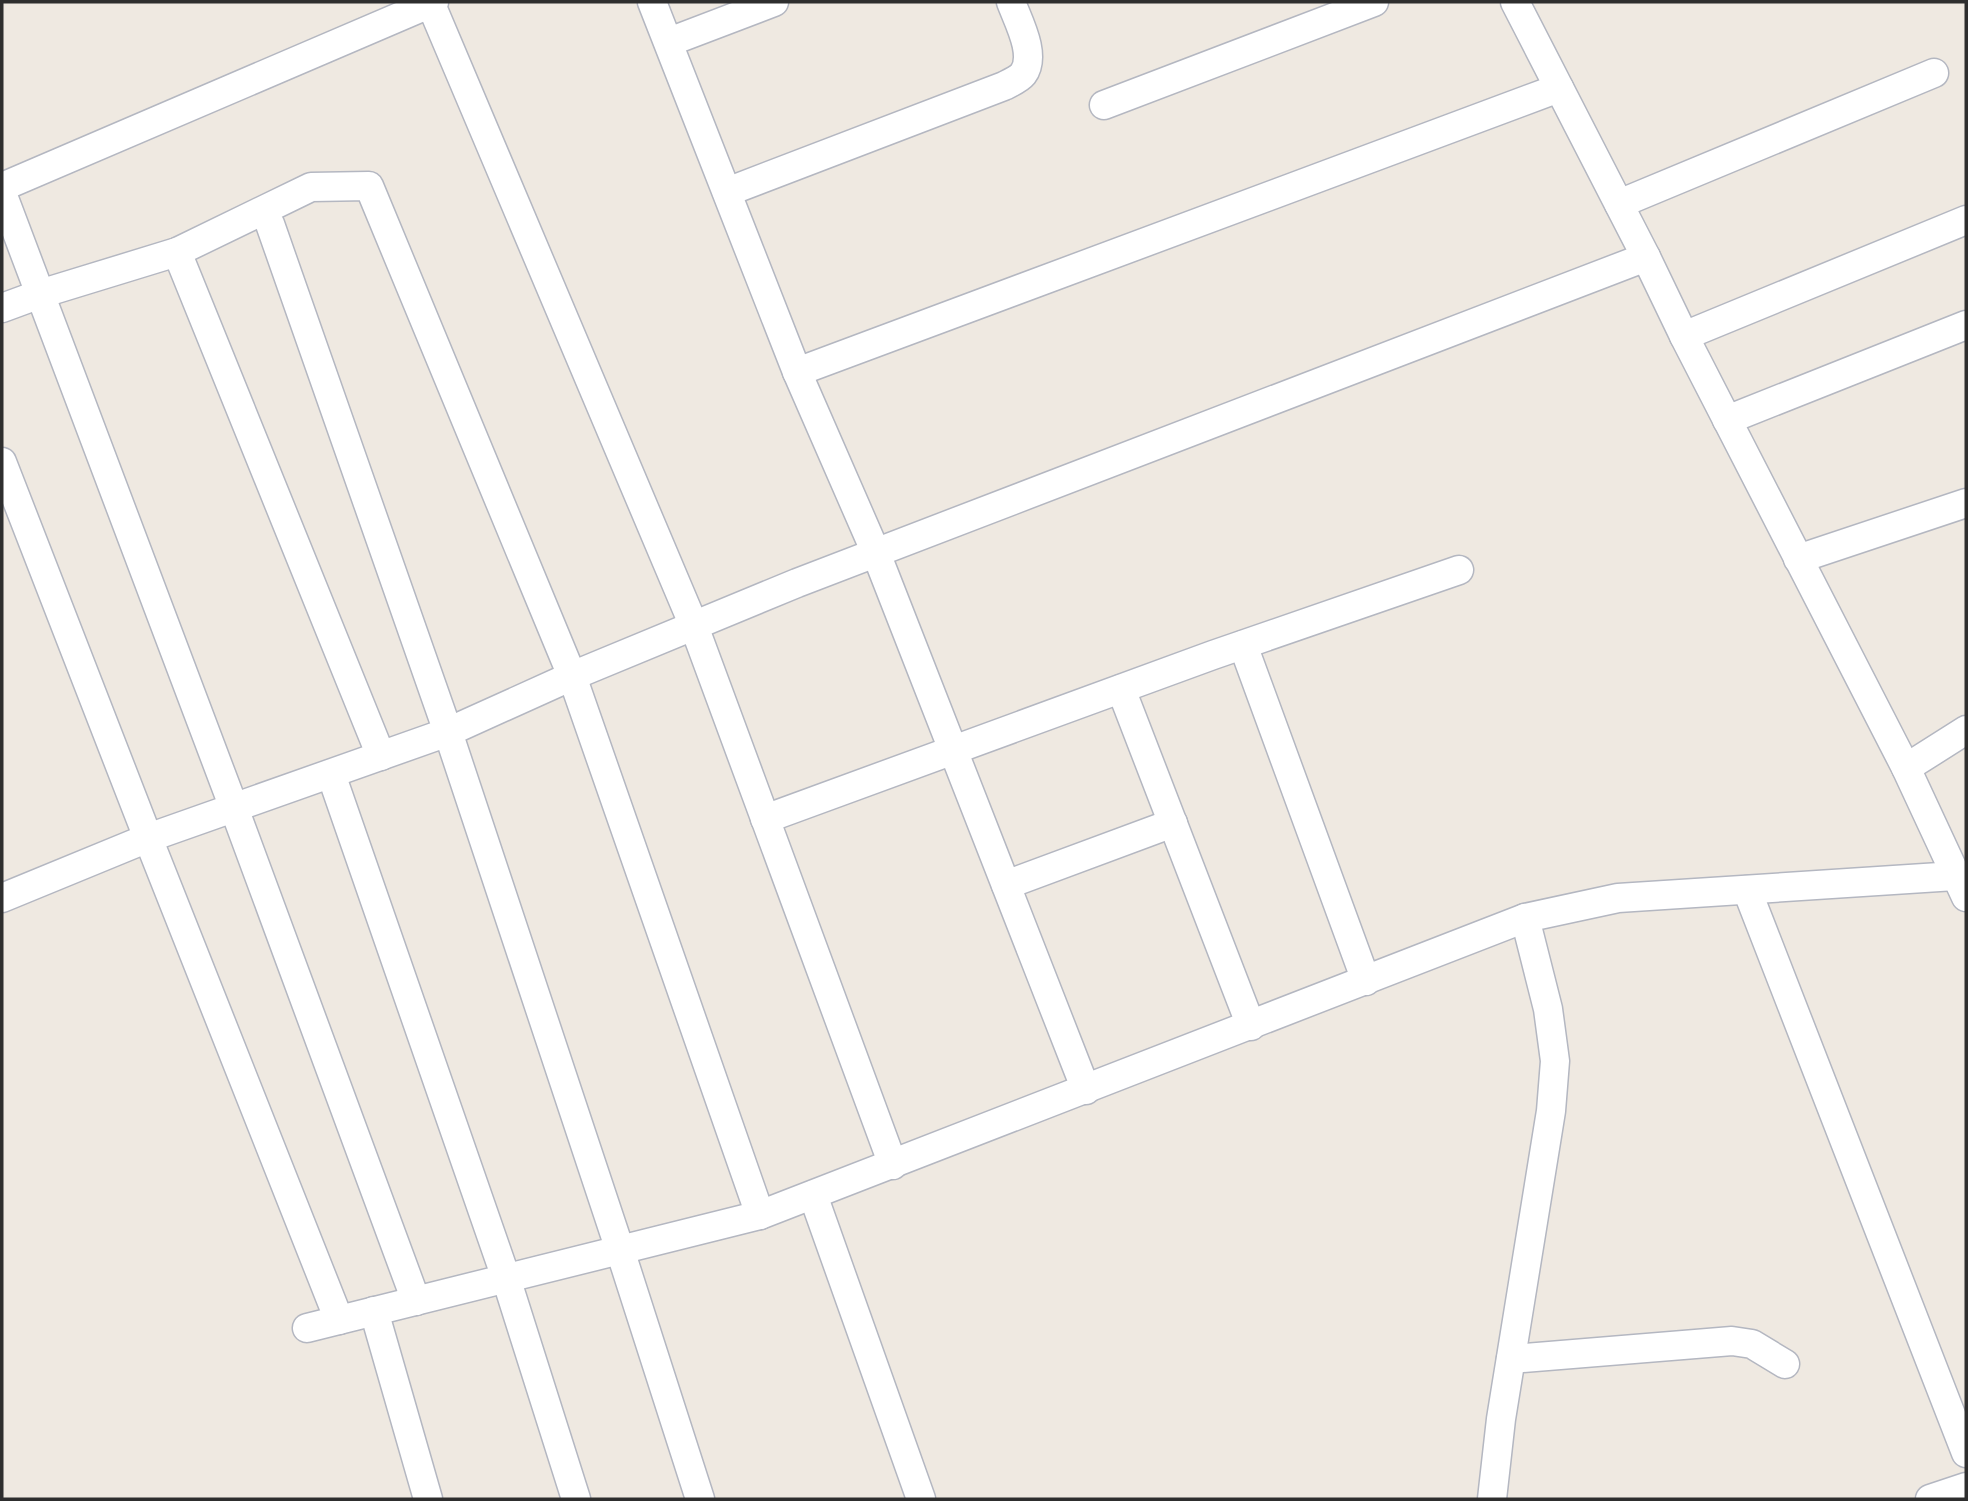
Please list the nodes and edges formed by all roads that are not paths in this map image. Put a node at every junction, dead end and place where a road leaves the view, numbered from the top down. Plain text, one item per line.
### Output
1 (431, 2) edge
2 (652, 2) edge
3 (774, 2) edge
4 (1012, 2) edge
5 (1374, 2) edge
6 (1515, 2) edge
7 (669, 42) junction
8 (1934, 73) dead end
9 (1559, 88) junction
10 (1104, 105) dead end
11 (2, 190) edge
12 (727, 192) junction
13 (1619, 204) junction
14 (1966, 220) edge
15 (270, 224) dead end
16 (177, 252) junction
17 (1646, 257) junction
18 (40, 294) junction
19 (2, 308) edge
20 (1966, 325) edge
21 (1684, 336) junction
22 (797, 372) junction
23 (1727, 420) junction
24 (2, 462) edge
25 (1966, 503) edge
26 (876, 552) junction
27 (1798, 559) junction
28 (1459, 570) dead end
29 (694, 625) junction
30 (1243, 645) junction
31 (572, 676) junction
32 (1121, 689) junction
33 (1966, 730) edge
34 (448, 732) junction
35 (953, 750) junction
36 (381, 756) junction
37 (1906, 768) junction
38 (331, 774) junction
39 (234, 808) junction
40 (765, 819) junction
41 (1173, 823) junction
42 (148, 838) junction
43 (1006, 885) junction
44 (1961, 886) edge
45 (4, 889) edge
46 (1747, 890) junction
47 (1525, 918) junction
48 (1366, 981) junction
49 (1251, 1026) junction
50 (1086, 1090) junction
51 (893, 1165) junction
52 (813, 1195) junction
53 (760, 1215) junction
54 (620, 1250) junction
55 (506, 1278) junction
56 (416, 1301) junction
57 (374, 1311) junction
58 (339, 1320) junction
59 (307, 1328) dead end
60 (1511, 1359) junction
61 (1785, 1364) dead end
62 (1966, 1453) edge
63 (1966, 1486) edge
64 (428, 1499) edge
65 (576, 1499) edge
66 (699, 1499) edge
67 (921, 1499) edge
68 (1492, 1499) edge
69 (1930, 1499) edge

1 - 11 street
1 - 29 street
2 - 7 street
3 - 7 street
4 - 12 street
5 - 10 street
6 - 9 street
7 - 12 street
8 - 13 street
9 - 13 street
9 - 22 street
11 - 18 street
12 - 22 street
13 - 17 street
14 - 21 street
15 - 34 street
16 - 18 street
16 - 31 street
16 - 36 street
17 - 21 street
17 - 26 street
18 - 19 street
18 - 39 street
20 - 23 street
21 - 23 street
22 - 26 street
23 - 27 street
24 - 42 street
25 - 27 street
26 - 29 street
26 - 35 street
27 - 37 street
28 - 30 street
29 - 31 street
29 - 40 street
30 - 32 street
30 - 48 street
31 - 34 street
31 - 53 street
32 - 35 street
32 - 41 street
33 - 37 street
34 - 36 street
34 - 54 street
35 - 40 street
35 - 43 street
36 - 38 street
37 - 44 street
38 - 39 street
38 - 55 street
39 - 42 street
39 - 56 street
40 - 51 street
41 - 43 street
41 - 49 street
42 - 45 street
42 - 58 street
43 - 50 street
44 - 46 street
46 - 47 street
46 - 62 street
47 - 48 street
47 - 60 street
48 - 49 street
49 - 50 street
50 - 51 street
51 - 52 street
52 - 53 street
52 - 67 street
53 - 54 street
54 - 55 street
54 - 66 street
55 - 56 street
55 - 65 street
56 - 57 street
57 - 58 street
57 - 64 street
58 - 59 street
60 - 61 street
60 - 68 street
63 - 69 street

